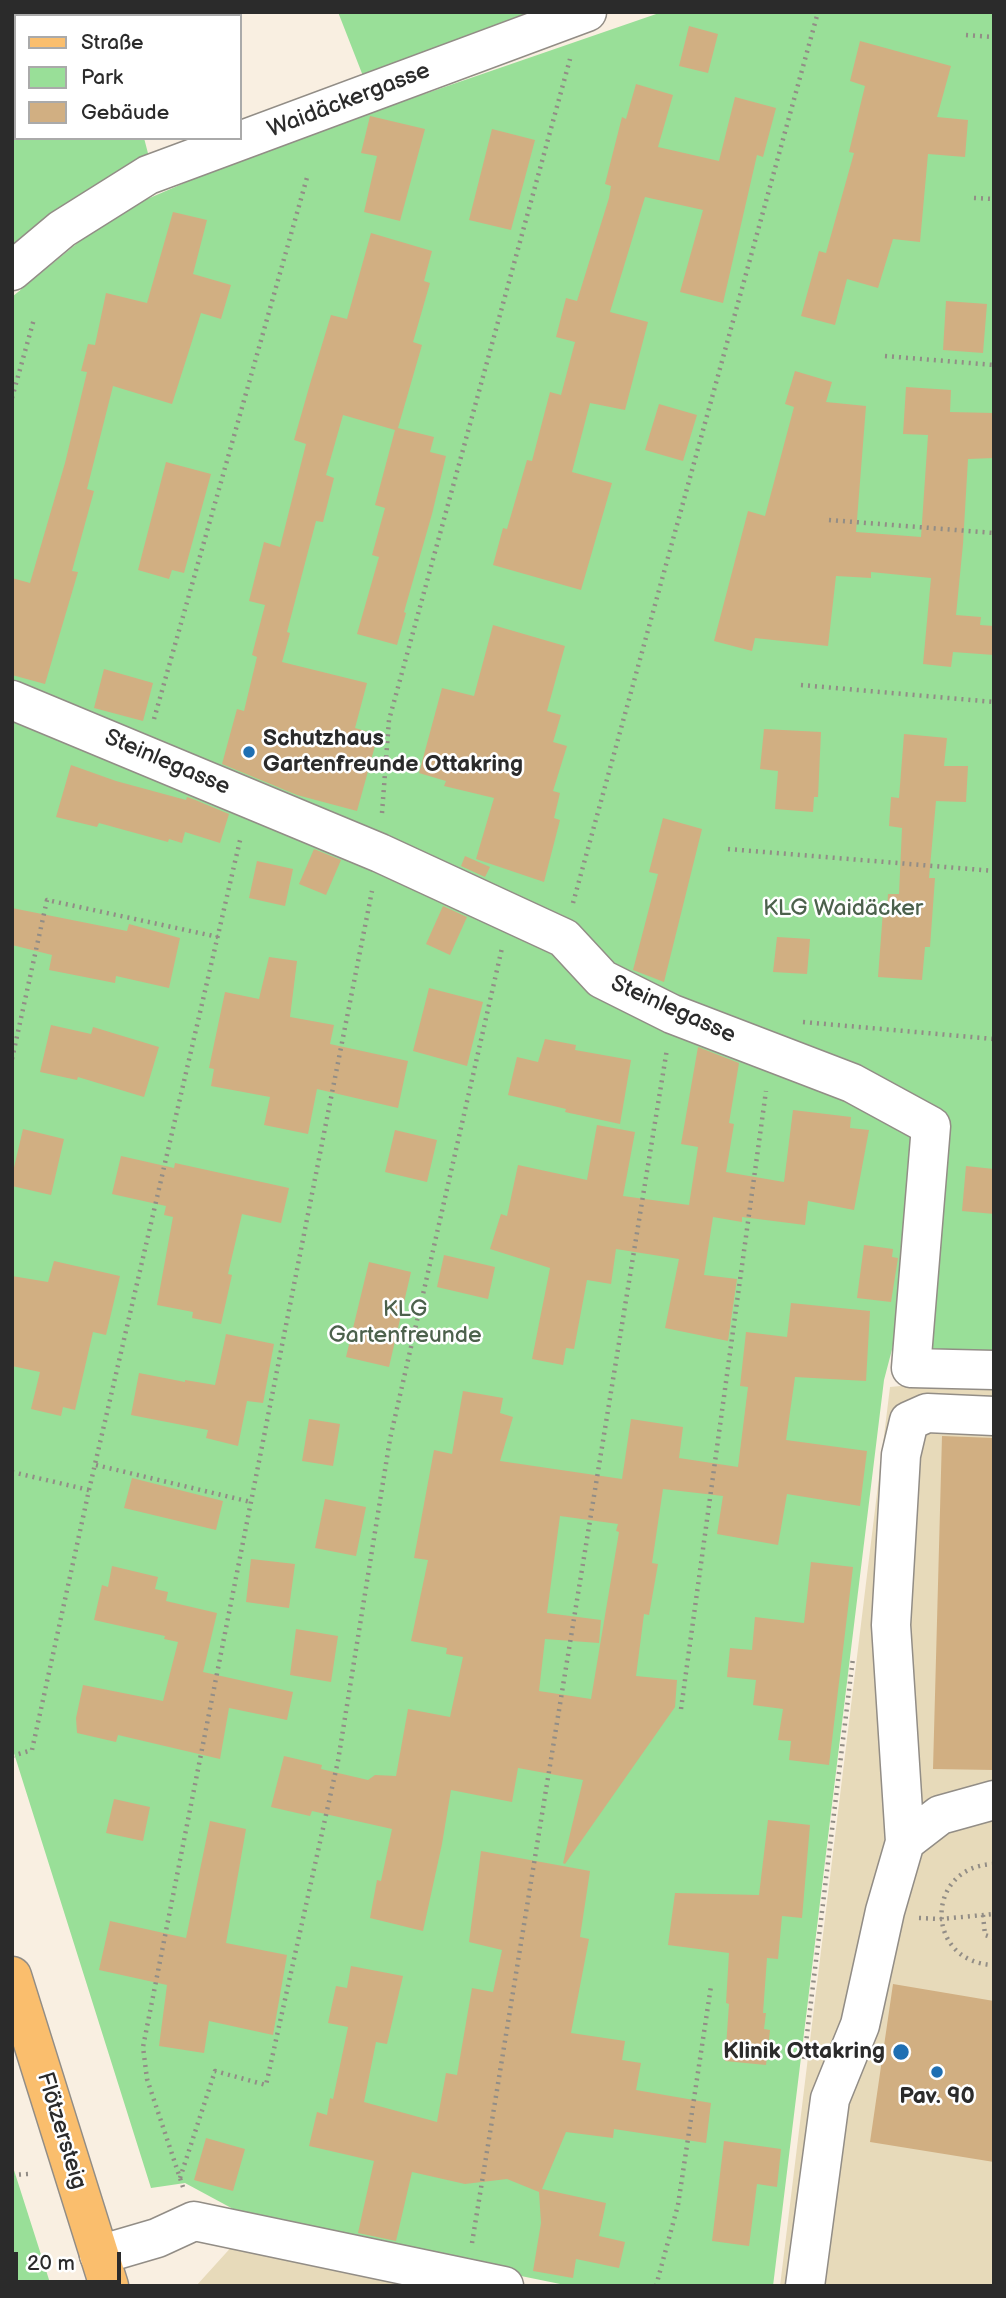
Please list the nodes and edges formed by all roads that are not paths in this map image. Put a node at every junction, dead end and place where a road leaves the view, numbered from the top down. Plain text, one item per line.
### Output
1 (585, 13) edge
2 (12, 271) edge
3 (12, 699) edge
4 (994, 1370) edge
5 (994, 1416) edge
6 (994, 1800) edge
7 (905, 1842) junction
8 (12, 1976) edge
9 (104, 2270) edge
10 (504, 2286) edge
11 (805, 2286) edge

1 - 2 street, Waidäckergasse
3 - 4 street, Steinlegasse
5 - 7 street
6 - 7 street
7 - 11 street
8 - 9 main road, Flötzersteig
9 - 10 street

